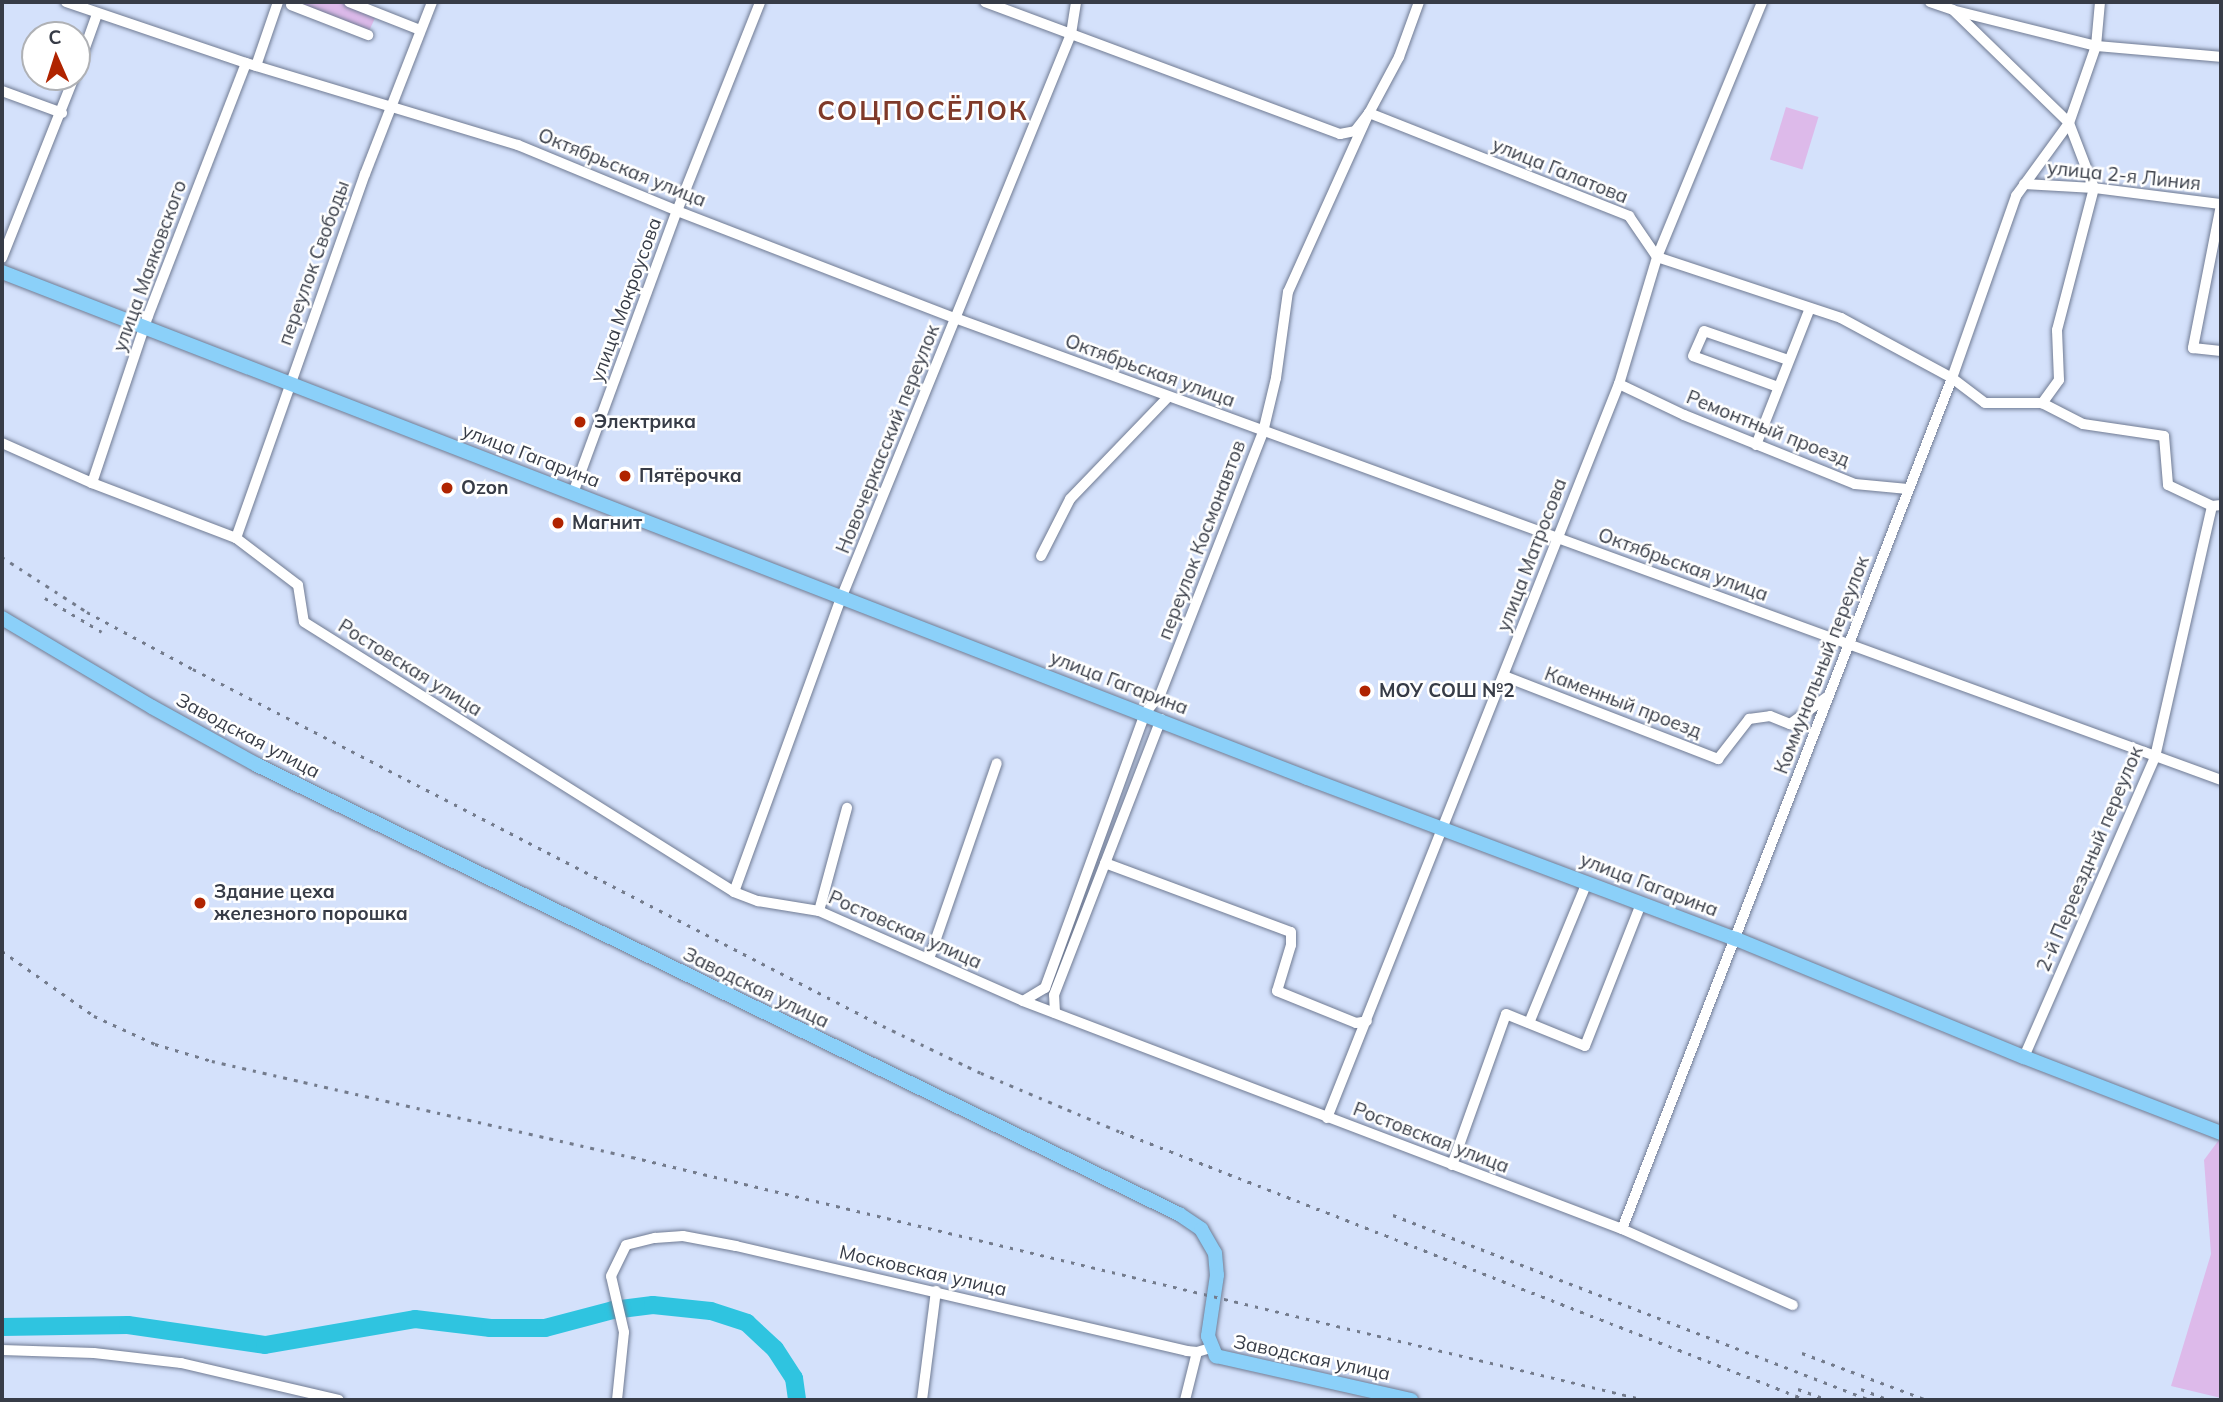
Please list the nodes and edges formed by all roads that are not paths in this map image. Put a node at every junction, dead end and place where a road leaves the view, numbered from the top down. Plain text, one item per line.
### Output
1 (66, 2) edge
2 (286, 2) edge
3 (349, 2) edge
4 (432, 2) edge
5 (760, 2) edge
6 (985, 2) edge
7 (1076, 2) edge
8 (1419, 2) edge
9 (1762, 2) edge
10 (1930, 2) edge
11 (2099, 2) edge
12 (1953, 10) junction
13 (97, 14) junction
14 (420, 30) junction
15 (91, 31) edge
16 (368, 34) dead end
17 (1071, 34) junction
18 (2096, 46) junction
19 (2221, 57) edge
20 (251, 64) junction
21 (2, 91) edge
22 (69, 91) edge
23 (390, 107) junction
24 (62, 113) junction
25 (1368, 113) junction
26 (2069, 123) junction
27 (2024, 184) junction
28 (2094, 188) junction
29 (2221, 204) edge
30 (677, 211) junction
31 (1657, 257) junction
32 (2, 258) edge
33 (2, 272) edge
34 (1810, 308) junction
35 (955, 318) junction
36 (145, 328) junction
37 (2221, 351) edge
38 (1788, 360) junction
39 (1952, 378) junction
40 (290, 383) junction
41 (1619, 384) junction
42 (1778, 387) junction
43 (1168, 397) junction
44 (2042, 403) junction
45 (1263, 432) junction
46 (2, 443) edge
47 (1756, 445) junction
48 (93, 483) junction
49 (1908, 489) junction
50 (573, 493) junction
51 (2217, 505) edge
52 (236, 538) junction
53 (1555, 538) junction
54 (1041, 556) dead end
55 (842, 596) junction
56 (2, 618) edge
57 (1848, 643) junction
58 (1504, 676) junction
59 (1828, 697) junction
60 (1145, 713) junction
61 (1161, 719) junction
62 (2155, 757) junction
63 (997, 763) dead end
64 (2221, 780) edge
65 (847, 808) dead end
66 (1445, 829) junction
67 (1105, 863) junction
68 (1587, 882) junction
69 (734, 892) junction
70 (1641, 904) junction
71 (820, 911) junction
72 (1736, 939) junction
73 (929, 960) junction
74 (1023, 1001) junction
75 (1055, 1013) junction
76 (1367, 1021) junction
77 (1529, 1023) junction
78 (2024, 1057) junction
79 (1327, 1118) junction
80 (2221, 1133) edge
81 (1452, 1165) junction
82 (1622, 1229) junction
83 (936, 1291) junction
84 (1793, 1305) dead end
85 (2, 1350) edge
86 (1204, 1350) junction
87 (1366, 1395) edge
88 (339, 1400) edge
89 (617, 1400) edge
90 (922, 1400) edge
91 (1185, 1400) edge
92 (1411, 1400) edge

1 - 13 street, Октябрьская улица
2 - 16 street
2 - 20 street, улица Маяковского
3 - 14 street
4 - 14 street, переулок Свободы
5 - 30 street, улица Мокроусова
6 - 17 street
7 - 17 street, Новочеркасский переулок
8 - 25 street, переулок Космонавтов
9 - 31 street, улица Матросова
10 - 12 street
11 - 18 street, Коммунальный переулок
12 - 18 street
12 - 26 street
13 - 15 street
13 - 20 street, Октябрьская улица
14 - 23 street, переулок Свободы
17 - 25 street
17 - 35 street, Новочеркасский переулок
18 - 19 street
18 - 26 street, Коммунальный переулок
20 - 23 street, Октябрьская улица
20 - 36 street, улица Маяковского
21 - 24 street
22 - 24 street
23 - 30 street, Октябрьская улица
23 - 40 street, переулок Свободы
24 - 32 street
25 - 31 street, улица Галатова
25 - 45 street, переулок Космонавтов
26 - 27 street, Коммунальный переулок
26 - 28 street
27 - 28 street, улица 2-я Линия
27 - 39 street, Коммунальный переулок
28 - 29 street, улица 2-я Линия
28 - 44 street
29 - 37 street
30 - 35 street, Октябрьская улица
30 - 50 street, улица Мокроусова
31 - 34 street
31 - 41 street, улица Матросова
33 - 36 main road, улица Гагарина
34 - 38 street
34 - 39 street
35 - 43 street, Октябрьская улица
35 - 55 street, Новочеркасский переулок
36 - 40 main road, улица Гагарина
36 - 48 street, улица Маяковского
38 - 42 street
38 - 42 street
39 - 44 street
39 - 49 street, Коммунальный переулок
40 - 50 main road, улица Гагарина
40 - 52 street, переулок Свободы
41 - 47 street, Ремонтный проезд
41 - 53 street, улица Матросова
42 - 47 street
43 - 45 street, Октябрьская улица
43 - 54 street
44 - 51 street
45 - 53 street, Октябрьская улица
45 - 60 street, переулок Космонавтов
46 - 48 street, Ростовская улица
47 - 49 street, Ремонтный проезд
48 - 52 street, Ростовская улица
49 - 57 street, Коммунальный переулок
50 - 55 main road, улица Гагарина
51 - 62 street, 2-й Переездный переулок
52 - 69 street, Ростовская улица
53 - 57 street, Октябрьская улица
53 - 58 street, улица Матросова
55 - 60 main road, улица Гагарина
55 - 69 street, Новочеркасский переулок
56 - 86 main road, Заводская улица
57 - 59 street, Коммунальный переулок
57 - 62 street, Октябрьская улица
58 - 59 street, Каменный проезд
58 - 66 street, улица Матросова
59 - 72 street, Коммунальный переулок
60 - 61 main road, улица Гагарина
60 - 74 street, переулок Космонавтов
61 - 66 main road, улица Гагарина
61 - 67 street
62 - 64 street, Октябрьская улица
62 - 78 street, 2-й Переездный переулок
63 - 73 street
65 - 71 street
66 - 68 main road, улица Гагарина
66 - 76 street, улица Матросова
67 - 75 street
67 - 76 street
68 - 70 main road, улица Гагарина
68 - 77 street
69 - 71 street, Ростовская улица
70 - 72 main road, улица Гагарина
70 - 77 street
71 - 73 street, Ростовская улица
72 - 78 main road, улица Гагарина
72 - 82 street, Коммунальный переулок
73 - 74 street, Ростовская улица
74 - 75 street, Ростовская улица
75 - 79 street, Ростовская улица
76 - 79 street, улица Матросова
77 - 81 street
78 - 80 main road, улица Гагарина
79 - 81 street, Ростовская улица
81 - 82 street, Ростовская улица
82 - 84 street, Ростовская улица
83 - 86 street, Московская улица
83 - 89 street, Московская улица
83 - 90 street
85 - 88 street
86 - 87 main road, Заводская улица
86 - 91 street
87 - 92 main road, Заводская улица

